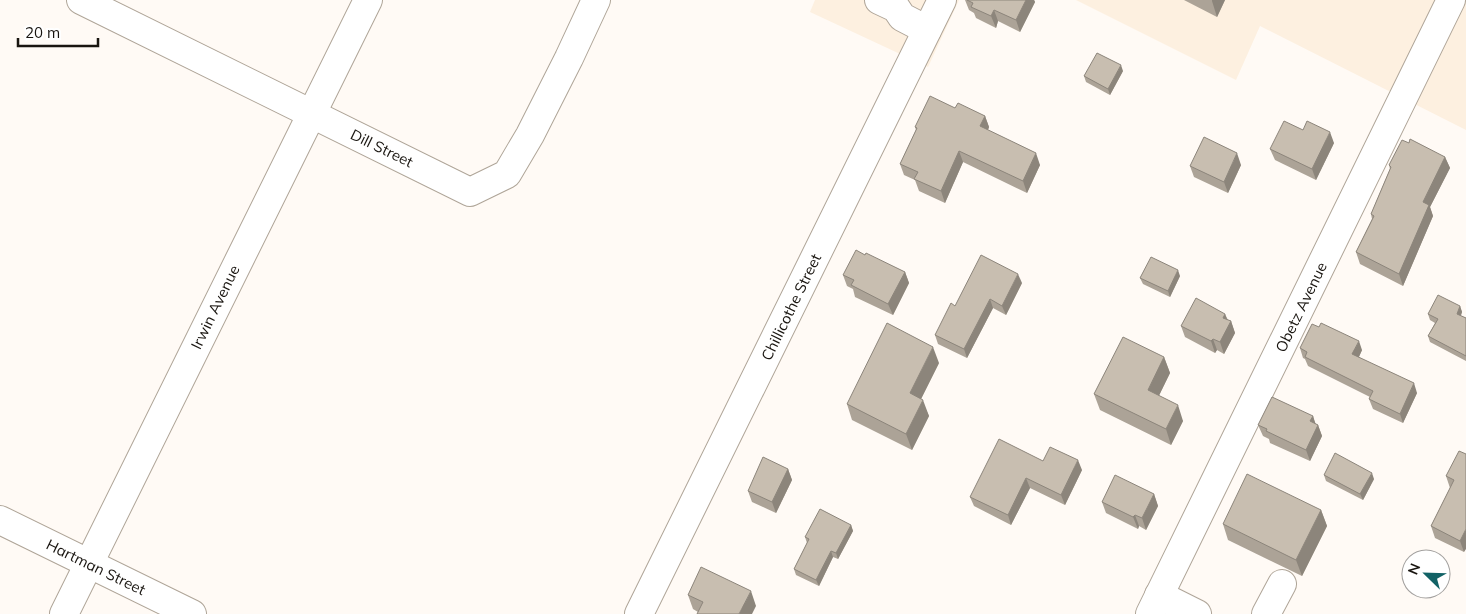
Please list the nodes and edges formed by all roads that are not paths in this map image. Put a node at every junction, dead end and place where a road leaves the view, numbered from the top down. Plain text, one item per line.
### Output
1 (81, 0) edge
2 (368, 0) edge
3 (596, 0) edge
4 (942, 0) edge
5 (1451, 0) edge
6 (893, 3) edge
7 (927, 30) junction
8 (312, 114) junction
9 (0, 520) edge
10 (89, 563) junction
11 (1282, 584) dead end
12 (1155, 605) edge
13 (64, 614) edge
14 (192, 614) edge
15 (639, 614) edge
16 (1197, 614) edge
17 (1266, 614) edge

1 - 8 street, Dill Street
2 - 8 street, Irwin Avenue
3 - 8 street, Dill Street
4 - 7 street, Chillicothe Street
5 - 12 street, Obetz Avenue
6 - 7 street
7 - 15 street, Chillicothe Street
8 - 10 street, Irwin Avenue
9 - 10 street, Hartman Street
10 - 13 street, Irwin Avenue
10 - 14 street, Hartman Street
11 - 17 street
12 - 16 street

